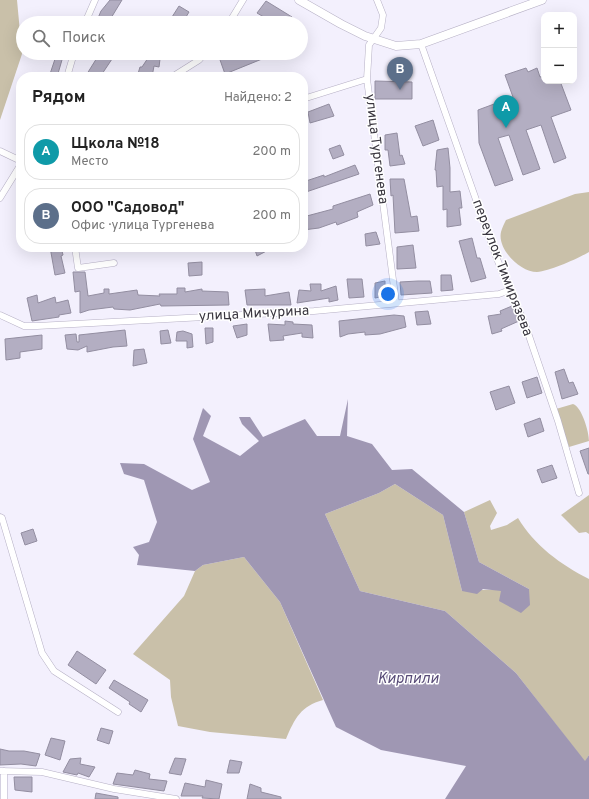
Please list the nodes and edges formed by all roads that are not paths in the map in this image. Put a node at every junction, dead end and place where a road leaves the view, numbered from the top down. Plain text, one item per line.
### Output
1 (95, 0) edge
2 (243, 0) edge
3 (299, 0) edge
4 (377, 0) edge
5 (542, 0) edge
6 (88, 16) edge
7 (233, 16) edge
8 (375, 40) junction
9 (421, 44) junction
10 (72, 60) edge
11 (199, 60) edge
12 (68, 72) edge
13 (180, 72) edge
14 (367, 79) junction
15 (308, 97) edge
16 (0, 151) edge
17 (16, 159) edge
18 (16, 171) edge
19 (0, 198) edge
20 (76, 252) edge
21 (114, 263) dead end
22 (510, 290) junction
23 (396, 303) junction
24 (0, 315) edge
25 (579, 493) dead end
26 (0, 517) edge
27 (118, 712) dead end
28 (2, 771) edge
29 (4, 799) edge
30 (176, 799) edge

1 - 6 street
2 - 7 street
3 - 8 street
4 - 8 street, улица Тургенева
5 - 9 street
8 - 9 street
8 - 14 street, улица Тургенева
9 - 22 street, переулок Тимирязева
10 - 12 street
11 - 13 street
14 - 15 street
14 - 23 street, улица Тургенева
16 - 17 street
18 - 19 street
20 - 21 street
22 - 23 street, улица Мичурина
22 - 25 street, переулок Тимирязева
23 - 24 street, улица Мичурина
26 - 27 street
28 - 29 street
28 - 30 street

